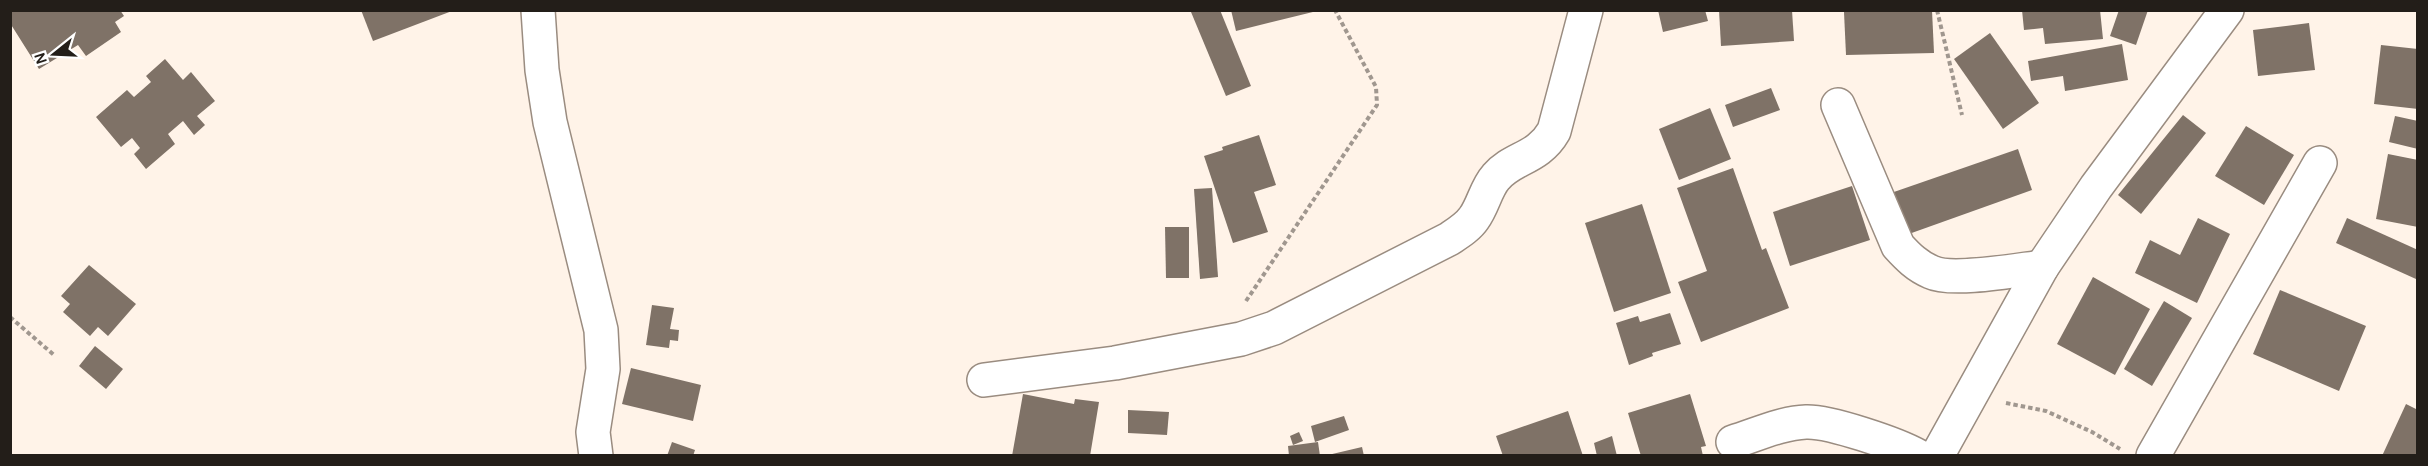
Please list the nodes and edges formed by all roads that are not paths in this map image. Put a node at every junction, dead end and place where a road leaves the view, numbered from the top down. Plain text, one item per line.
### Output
1 (538, 10) edge
2 (1586, 10) edge
3 (2227, 10) edge
4 (1838, 105) dead end
5 (2320, 163) dead end
6 (2042, 267) junction
7 (984, 380) dead end
8 (1733, 442) dead end
9 (596, 456) edge
10 (1918, 456) edge
11 (1937, 456) edge
12 (2153, 456) edge

1 - 9 street
2 - 7 street
3 - 6 street
4 - 6 street
5 - 12 street
6 - 11 street
8 - 10 street

